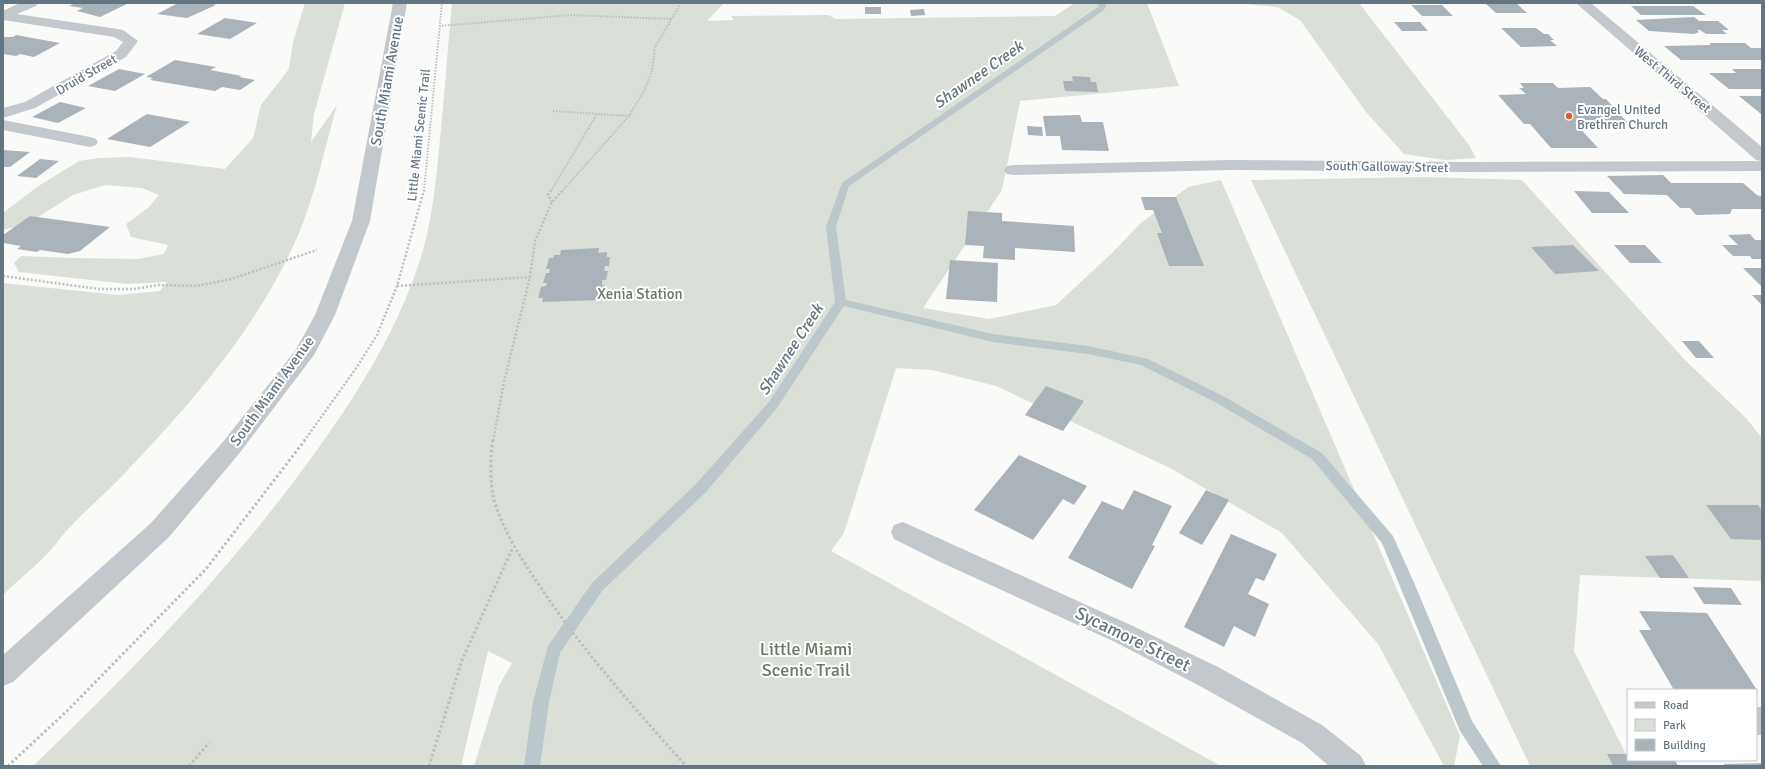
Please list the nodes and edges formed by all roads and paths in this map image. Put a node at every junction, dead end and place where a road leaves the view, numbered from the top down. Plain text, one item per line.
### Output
1 (31, 3) edge
2 (400, 3) edge
3 (442, 3) edge
4 (681, 3) edge
5 (1583, 3) edge
6 (3, 16) edge
7 (671, 19) junction
8 (439, 26) junction
9 (553, 111) dead end
10 (3, 113) edge
11 (597, 114) junction
12 (629, 116) junction
13 (3, 125) edge
14 (90, 142) dead end
15 (1762, 156) edge
16 (1762, 166) edge
17 (1013, 170) dead end
18 (552, 202) junction
19 (354, 241) junction
20 (3, 276) edge
21 (530, 277) junction
22 (397, 286) junction
23 (903, 532) dead end
24 (513, 546) junction
25 (3, 673) edge
26 (209, 743) dead end
27 (8, 766) edge
28 (189, 766) edge
29 (429, 766) edge
30 (686, 766) edge
31 (1351, 766) edge

1 - 6 street
2 - 19 street, South Miami Avenue
3 - 8 path, Little Miami Scenic Trail
4 - 7 path
5 - 15 street, West Third Street
6 - 10 lane, Druid Street
7 - 8 path
7 - 12 path
8 - 22 path, Little Miami Scenic Trail
9 - 11 path
11 - 12 path
11 - 18 path
12 - 18 path
13 - 14 lane
16 - 17 street, South Galloway Street
18 - 21 path
19 - 20 path
19 - 25 street, South Miami Avenue
21 - 22 path
21 - 24 path
22 - 27 path, Little Miami Scenic Trail
23 - 31 lane, Sycamore Street
24 - 29 path
24 - 30 path
26 - 28 path

